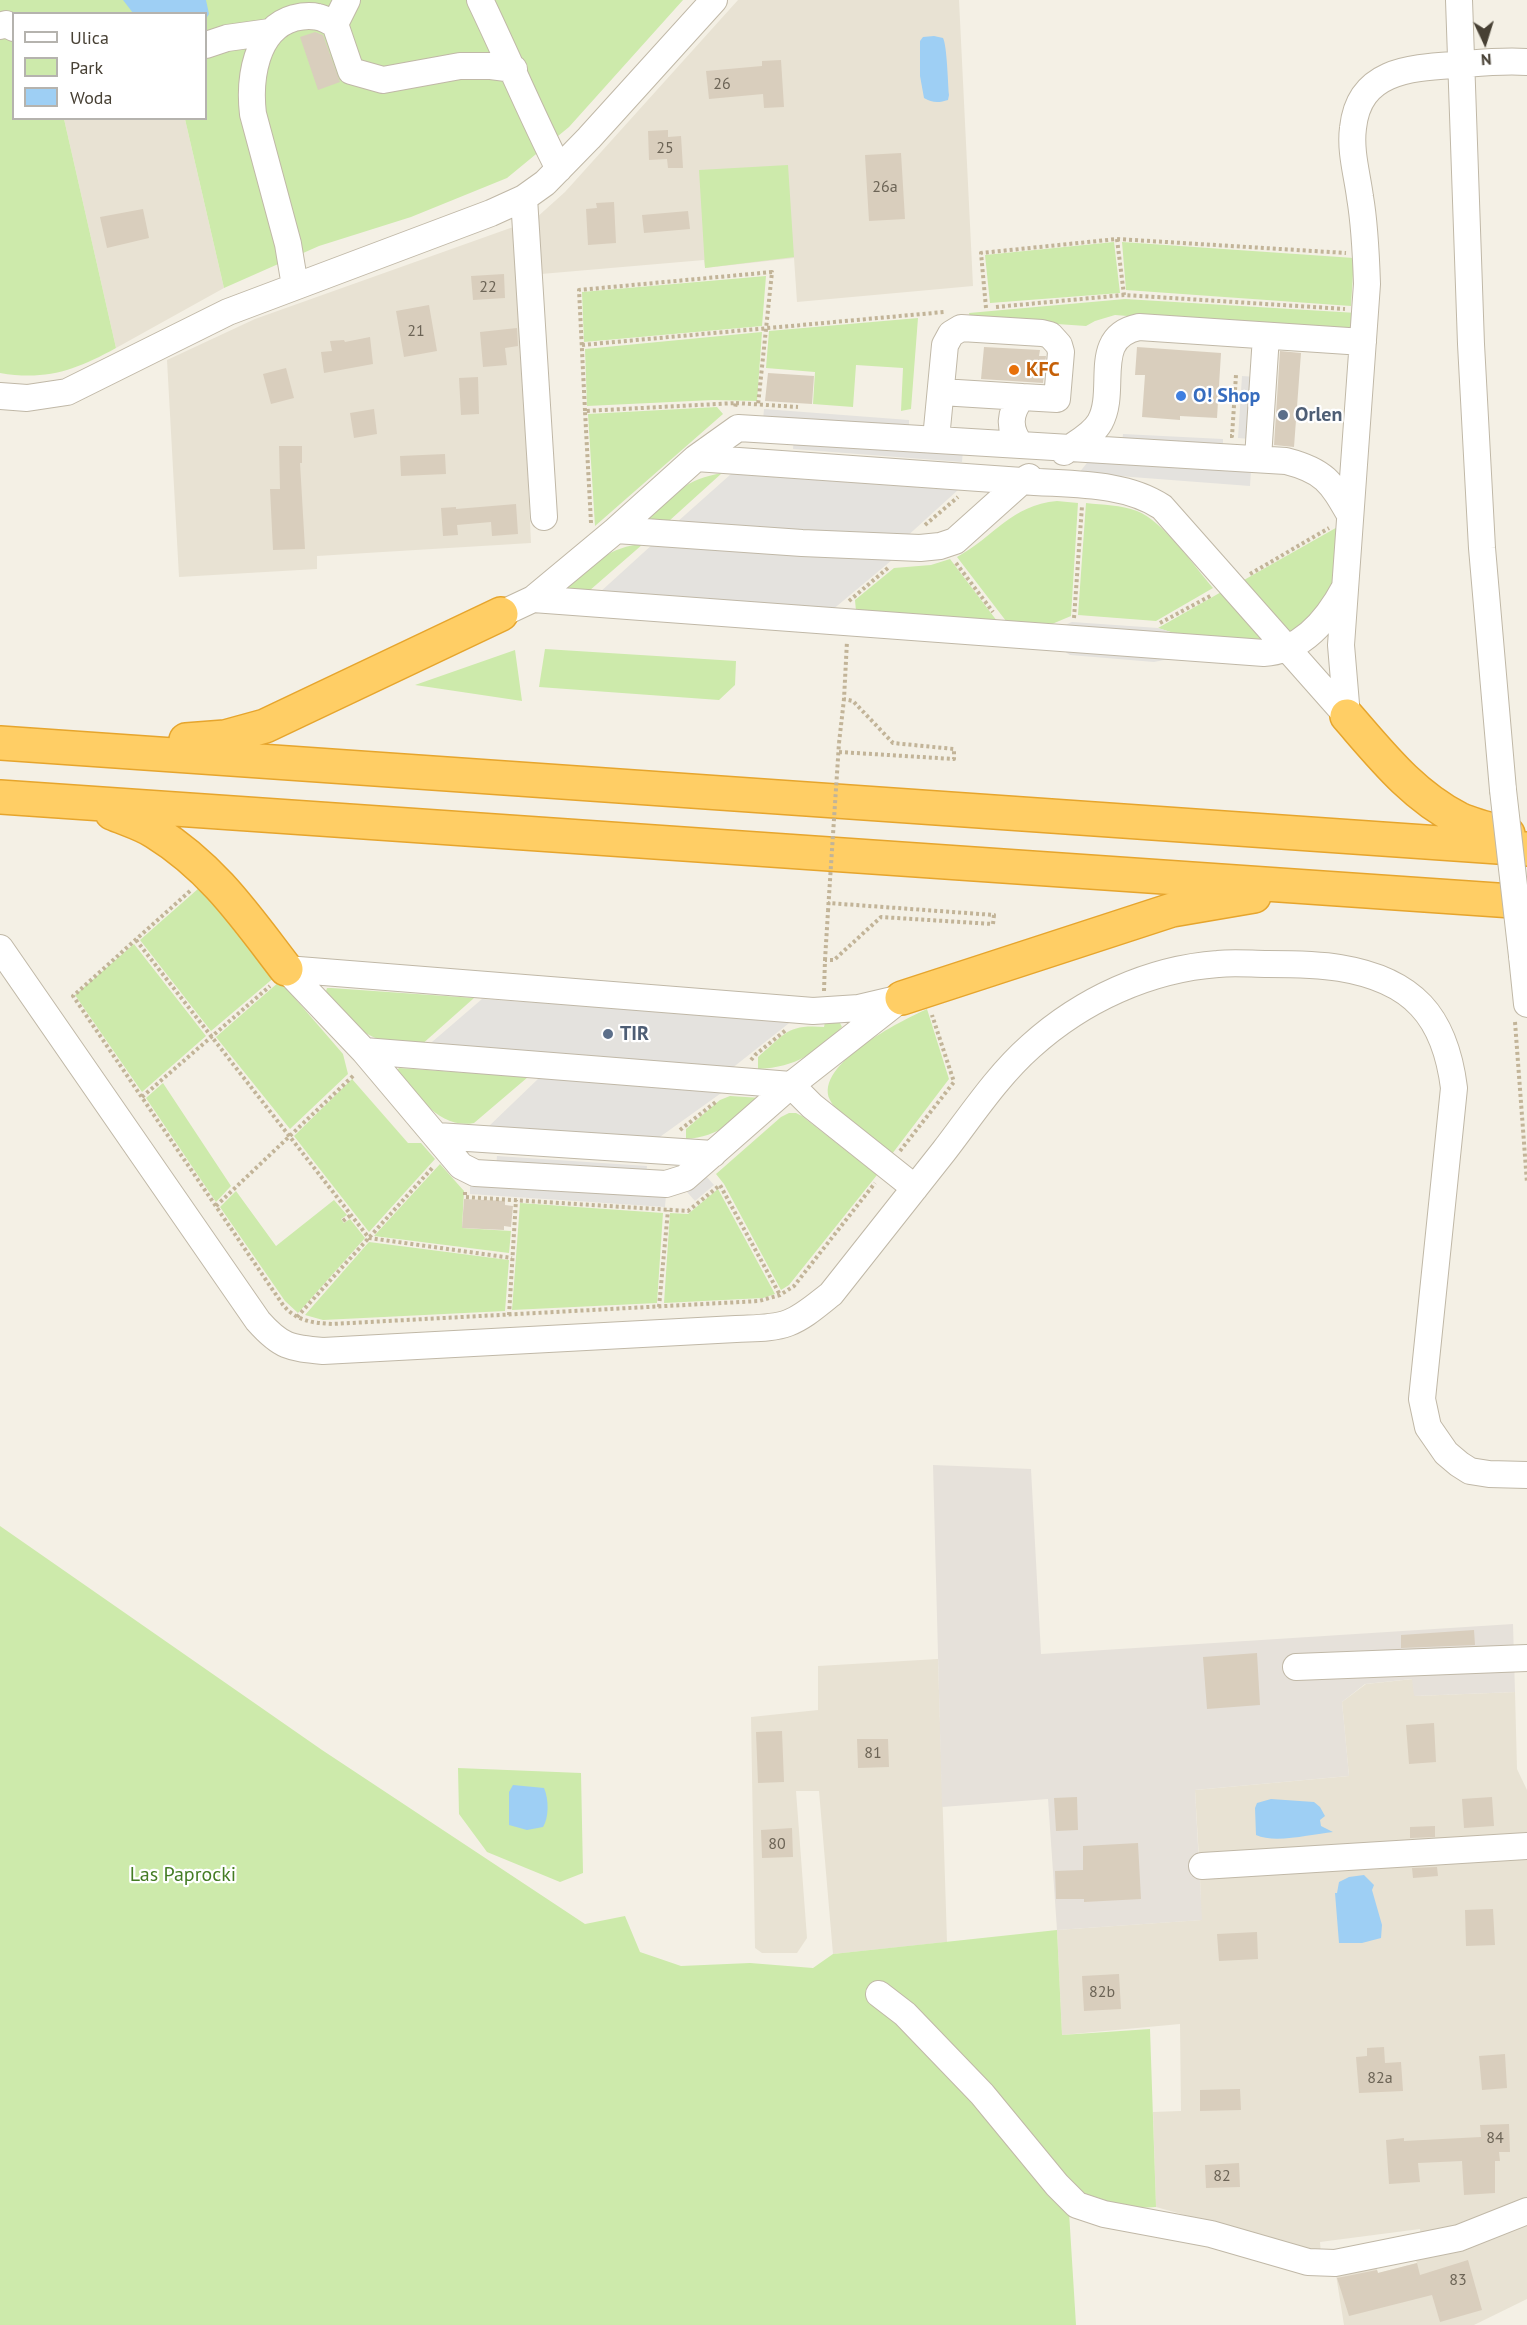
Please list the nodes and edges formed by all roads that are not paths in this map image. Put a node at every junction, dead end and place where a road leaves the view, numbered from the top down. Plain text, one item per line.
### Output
1 (347, 0) edge
2 (480, 0) edge
3 (714, 0) edge
4 (1459, 0) edge
5 (335, 24) junction
6 (270, 32) junction
7 (207, 45) edge
8 (1527, 62) edge
9 (1462, 64) junction
10 (514, 69) junction
11 (559, 169) junction
12 (524, 198) junction
13 (295, 286) junction
14 (1266, 336) junction
15 (1363, 342) junction
16 (941, 392) junction
17 (0, 396) edge
18 (1022, 397) junction
19 (936, 439) junction
20 (1021, 446) junction
21 (1068, 449) junction
22 (696, 458) junction
23 (1258, 458) junction
24 (1022, 482) junction
25 (544, 518) dead end
26 (1342, 520) junction
27 (616, 530) junction
28 (1345, 587) junction
29 (533, 599) junction
30 (501, 614) joint
31 (1289, 649) junction
32 (1347, 716) junction
33 (0, 743) edge
34 (73, 748) junction
35 (0, 797) edge
36 (89, 803) junction
37 (1527, 840) edge
38 (1527, 849) edge
39 (1315, 887) junction
40 (1527, 902) edge
41 (0, 948) edge
42 (279, 976) junction
43 (915, 1001) junction
44 (1520, 1009) edge
45 (359, 1063) junction
46 (791, 1085) junction
47 (439, 1147) junction
48 (713, 1154) junction
49 (915, 1188) junction
50 (1527, 1474) edge
51 (1527, 1658) edge
52 (1296, 1667) dead end
53 (1527, 1846) edge
54 (1202, 1866) dead end
55 (879, 1994) dead end
56 (1527, 2211) edge

1 - 5 street
2 - 10 street
3 - 11 street
4 - 9 street
5 - 6 street
5 - 10 street
6 - 7 street
6 - 13 street
8 - 9 street
9 - 15 street
9 - 44 street, bridge
10 - 11 street
11 - 12 street
12 - 13 street
12 - 25 street
13 - 17 street
14 - 15 street
14 - 21 street
14 - 23 street
15 - 26 street
16 - 18 street
16 - 18 street
16 - 19 street
18 - 20 street
19 - 20 street
19 - 22 street
20 - 21 street
21 - 23 street
21 - 24 street
22 - 24 street
22 - 27 street
23 - 26 street
24 - 27 street
24 - 31 street
26 - 28 street
27 - 29 street
28 - 31 street
28 - 32 street
29 - 30 street
29 - 31 street
30 - 34 highway
31 - 32 street
32 - 37 highway
33 - 34 highway
34 - 38 highway
35 - 36 highway
36 - 39 highway
36 - 42 highway
39 - 40 highway
39 - 43 highway
41 - 49 street
42 - 43 street
42 - 45 street
43 - 46 street
45 - 46 street
45 - 47 street
46 - 48 street
46 - 49 street
47 - 48 street
47 - 48 street
49 - 50 street
51 - 52 street
53 - 54 street
55 - 56 street

